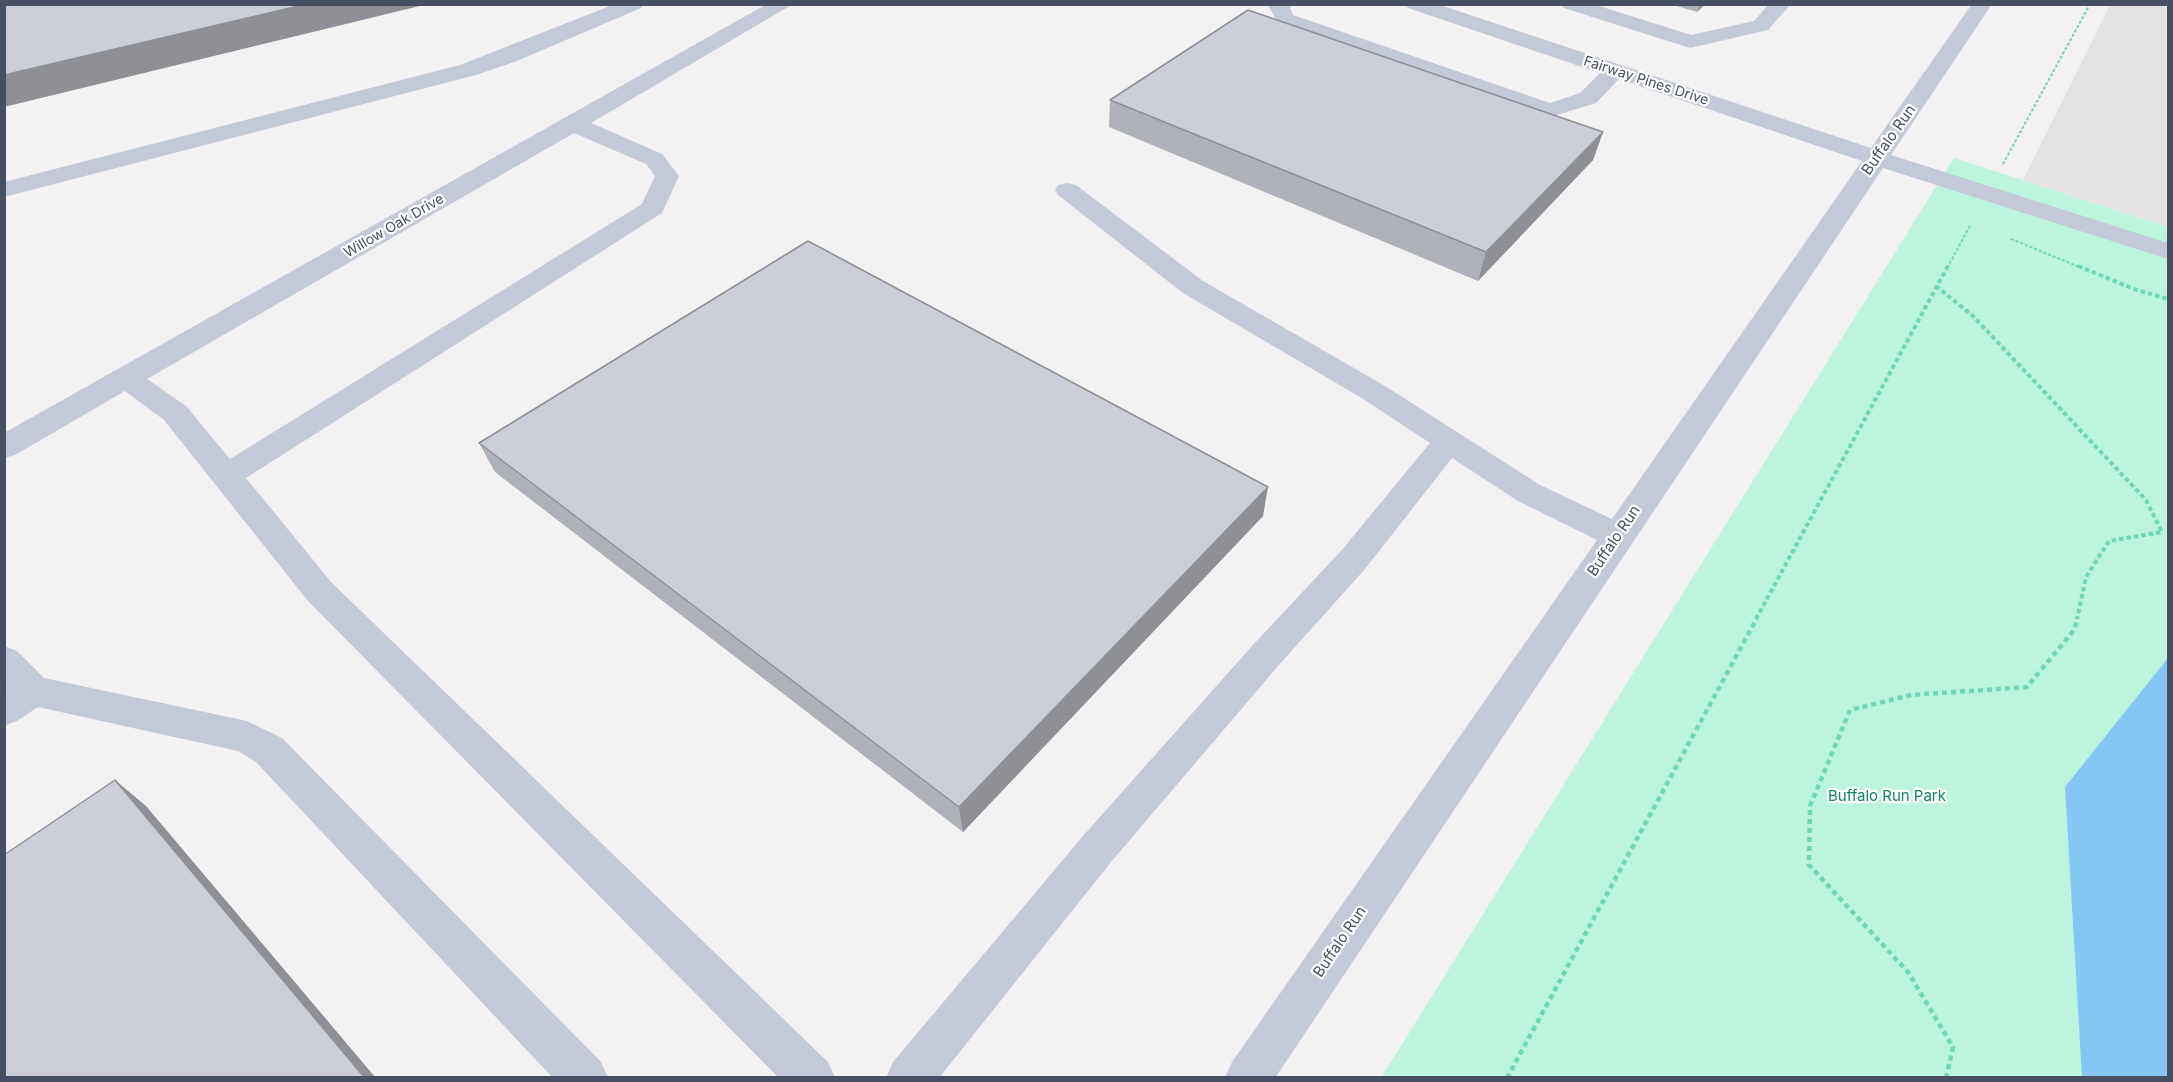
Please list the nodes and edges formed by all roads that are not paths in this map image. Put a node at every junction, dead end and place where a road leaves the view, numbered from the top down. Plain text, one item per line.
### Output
1 (634, 4) edge
2 (783, 4) edge
3 (1282, 4) edge
4 (1415, 4) edge
5 (1571, 4) edge
6 (1781, 4) edge
7 (1982, 4) edge
8 (1458, 10) edge
9 (1615, 71) junction
10 (574, 124) junction
11 (1876, 158) junction
12 (4, 190) edge
13 (1067, 190) dead end
14 (2169, 251) edge
15 (126, 378) junction
16 (1449, 441) junction
17 (4, 447) edge
18 (226, 476) junction
19 (1618, 536) junction
20 (4, 661) edge
21 (19, 701) edge
22 (585, 1077) edge
23 (812, 1077) edge
24 (909, 1077) edge
25 (1248, 1077) edge

1 - 12 street
2 - 10 street, Willow Oak Drive
3 - 9 street
4 - 8 street, Fairway Pines Drive
5 - 6 street
7 - 11 street, Buffalo Run
8 - 9 street, Fairway Pines Drive
9 - 11 street, Fairway Pines Drive
10 - 15 street, Willow Oak Drive
10 - 18 street
11 - 14 street, Fairway Pines Drive
11 - 19 street, Buffalo Run
13 - 16 street
15 - 17 street, Willow Oak Drive
15 - 18 street
16 - 19 street
16 - 24 street
18 - 23 street
19 - 25 street, Buffalo Run
20 - 21 street
21 - 22 street

